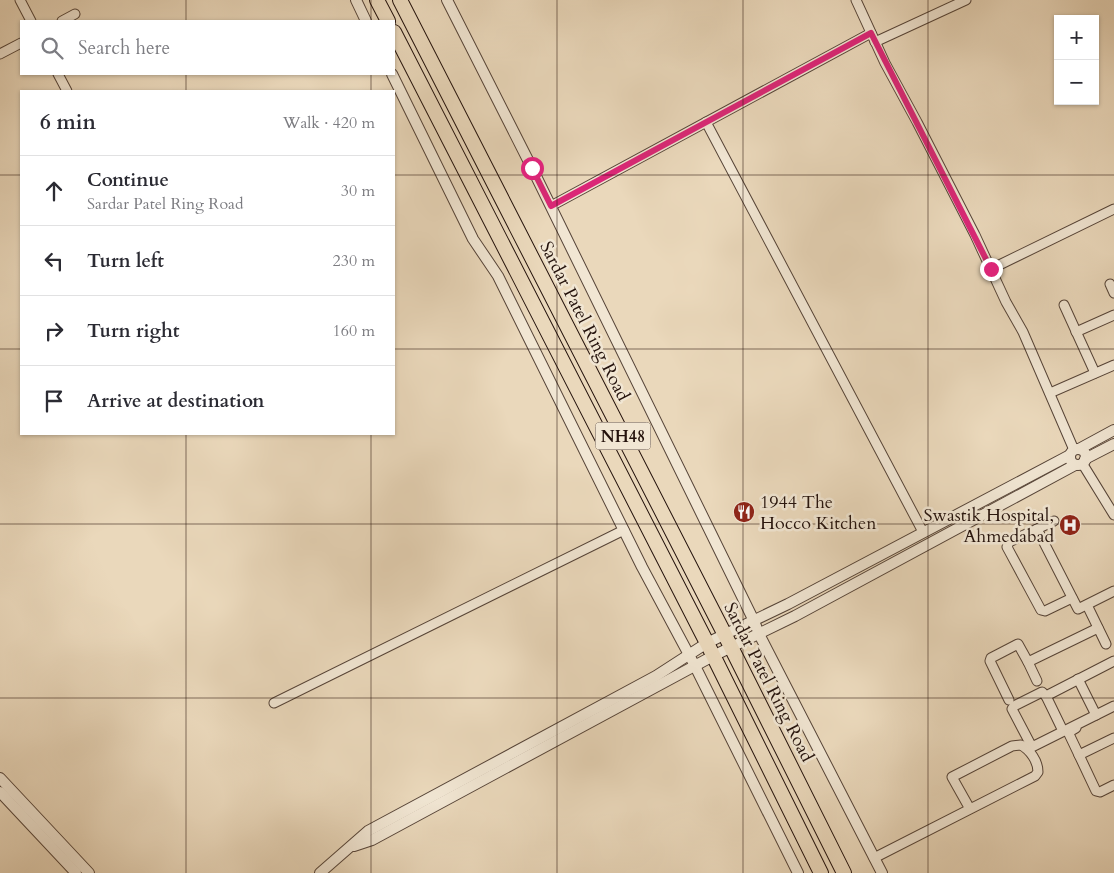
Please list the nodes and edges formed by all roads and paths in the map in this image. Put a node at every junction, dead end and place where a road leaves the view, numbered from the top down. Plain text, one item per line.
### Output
1 (20, 0) edge
2 (356, 0) edge
3 (378, 0) edge
4 (400, 0) edge
5 (448, 0) edge
6 (856, 0) edge
7 (966, 0) edge
8 (947, 4) edge
9 (75, 14) dead end
10 (30, 20) edge
11 (64, 20) edge
12 (366, 20) edge
13 (388, 20) edge
14 (871, 33) junction
15 (395, 34) edge
16 (875, 42) junction
17 (20, 44) edge
18 (0, 54) edge
19 (59, 75) edge
20 (392, 75) edge
21 (66, 90) edge
22 (706, 122) junction
23 (551, 206) junction
24 (1114, 209) edge
25 (991, 269) junction
26 (1110, 284) dead end
27 (1114, 293) edge
28 (1064, 305) dead end
29 (1114, 315) edge
30 (1076, 332) junction
31 (1114, 365) edge
32 (1095, 373) junction
33 (1050, 393) junction
34 (1114, 430) edge
35 (1114, 444) edge
36 (1074, 451) junction
37 (1081, 462) junction
38 (1114, 515) edge
39 (1054, 521) dead end
40 (1037, 529) junction
41 (624, 530) junction
42 (923, 532) junction
43 (1114, 591) edge
44 (1072, 598) junction
45 (1087, 605) junction
46 (754, 621) junction
47 (1098, 628) junction
48 (759, 634) junction
49 (725, 635) junction
50 (708, 643) junction
51 (1106, 644) dead end
52 (731, 649) junction
53 (690, 655) junction
54 (713, 656) junction
55 (1114, 660) edge
56 (1028, 662) junction
57 (696, 666) junction
58 (1078, 679) junction
59 (1037, 681) dead end
60 (1046, 696) junction
61 (1009, 700) dead end
62 (274, 703) dead end
63 (1114, 706) edge
64 (1114, 710) edge
65 (1096, 715) junction
66 (1064, 731) junction
67 (1114, 738) edge
68 (1080, 755) junction
69 (0, 778) edge
70 (1114, 785) edge
71 (0, 792) edge
72 (970, 809) junction
73 (350, 847) junction
74 (874, 858) junction
75 (87, 872) edge
76 (76, 873) edge
77 (320, 873) edge
78 (798, 873) edge
79 (821, 873) edge
80 (844, 873) edge
81 (882, 873) edge

1 - 10 street
2 - 12 street
3 - 13 highway
4 - 49 highway, Sardar Patel Ring Road / NH48
5 - 23 street, Sardar Patel Ring Road
6 - 14 street
7 - 8 street
8 - 16 street
9 - 11 street
14 - 16 street
14 - 22 street
15 - 50 highway, Sardar Patel Ring Road / NH48
16 - 25 street
17 - 18 street
19 - 21 street
20 - 41 street
22 - 23 street
22 - 42 street
23 - 46 street, Sardar Patel Ring Road
24 - 25 street
25 - 33 street
26 - 27 street
28 - 30 street
29 - 30 street
30 - 32 street
31 - 32 street
32 - 33 street
33 - 36 street
34 - 36 street
35 - 37 street
36 - 37 street
36 - 37 street
36 - 42 street
37 - 38 street
37 - 48 street
39 - 40 street
40 - 44 street
40 - 44 street
41 - 53 street
41 - 62 street
42 - 46 street
43 - 45 street
44 - 45 street
45 - 47 street
46 - 48 street, Sardar Patel Ring Road
46 - 49 street
47 - 51 street
47 - 56 street
48 - 52 street
48 - 74 street, Sardar Patel Ring Road
49 - 50 street
49 - 52 highway, Sardar Patel Ring Road / NH48
50 - 53 street
50 - 54 highway, Sardar Patel Ring Road / NH48
52 - 54 street
52 - 80 highway, Sardar Patel Ring Road / NH48
53 - 57 street
53 - 73 street
54 - 57 street
54 - 79 highway, Sardar Patel Ring Road / NH48
55 - 58 street
56 - 59 street
56 - 61 street
57 - 73 street
57 - 78 street
58 - 60 street
58 - 65 street
60 - 66 street
60 - 66 street
63 - 65 street
64 - 68 street
65 - 66 street
67 - 68 street
68 - 70 street
69 - 75 street
71 - 76 street
72 - 72 street
72 - 74 street
73 - 77 street
74 - 81 street, Sardar Patel Ring Road

